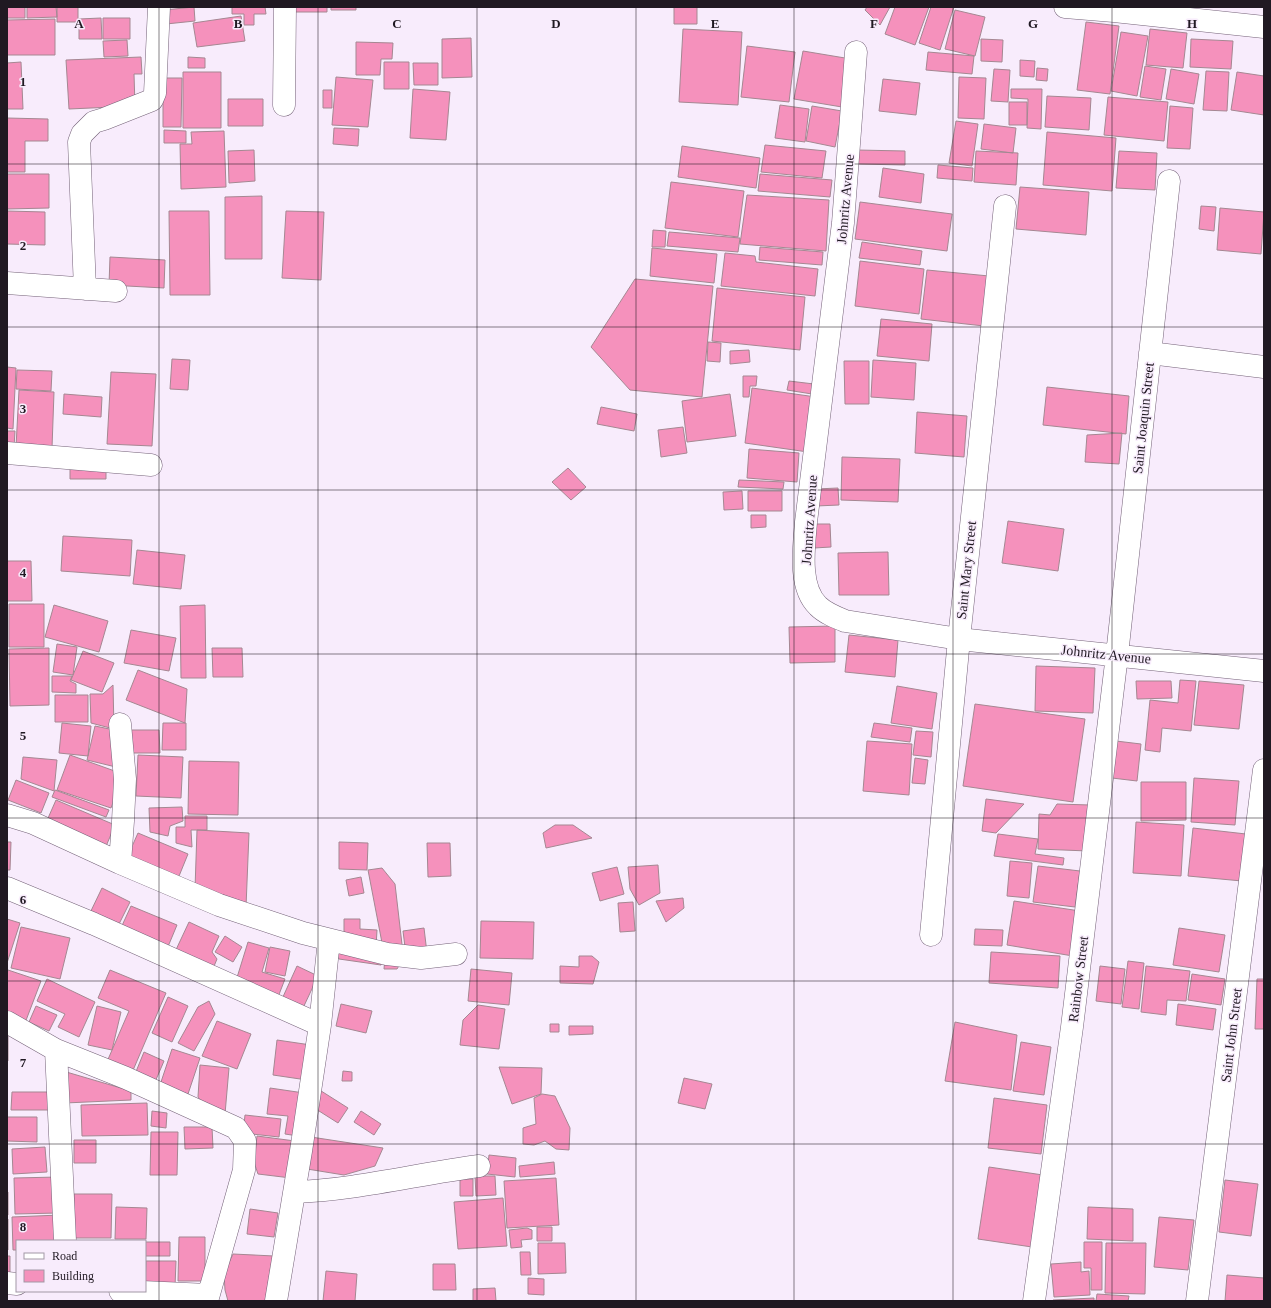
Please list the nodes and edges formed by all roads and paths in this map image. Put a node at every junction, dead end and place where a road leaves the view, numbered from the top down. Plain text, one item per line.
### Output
1 (159, 7) edge
2 (285, 7) edge
3 (1065, 7) edge
4 (1264, 27) edge
5 (856, 52) dead end
6 (284, 105) dead end
7 (1170, 181) dead end
8 (1005, 206) dead end
9 (7, 283) edge
10 (85, 289) junction
11 (116, 291) dead end
12 (1150, 353) junction
13 (1264, 367) edge
14 (7, 453) edge
15 (151, 465) dead end
16 (959, 639) junction
17 (1117, 656) junction
18 (1264, 671) edge
19 (120, 724) dead end
20 (1264, 770) edge
21 (7, 815) edge
22 (120, 863) junction
23 (7, 888) edge
24 (931, 935) dead end
25 (329, 940) junction
26 (456, 954) dead end
27 (7, 1022) edge
28 (320, 1025) junction
29 (56, 1050) junction
30 (479, 1166) dead end
31 (294, 1192) junction
32 (65, 1240) edge
33 (146, 1292) edge
34 (207, 1298) edge
35 (276, 1301) edge
36 (1034, 1301) edge
37 (1197, 1301) edge

1 - 10 street
2 - 6 street
3 - 4 street
5 - 16 street, Johnritz Avenue
7 - 12 street, Saint Joaquin Street
8 - 16 street, Saint Mary Street
9 - 10 street
10 - 11 street
12 - 13 street
12 - 17 street, Saint Joaquin Street
14 - 15 street
16 - 17 street, Johnritz Avenue
16 - 24 street, Saint Mary Street
17 - 18 street, Johnritz Avenue
17 - 36 street, Rainbow Street
19 - 22 street
20 - 37 street, Saint John Street
21 - 22 street
22 - 25 street
23 - 28 street
25 - 26 street
25 - 28 street
27 - 29 street
28 - 31 street
29 - 32 street
29 - 34 street
30 - 31 street
31 - 35 street
33 - 34 street

